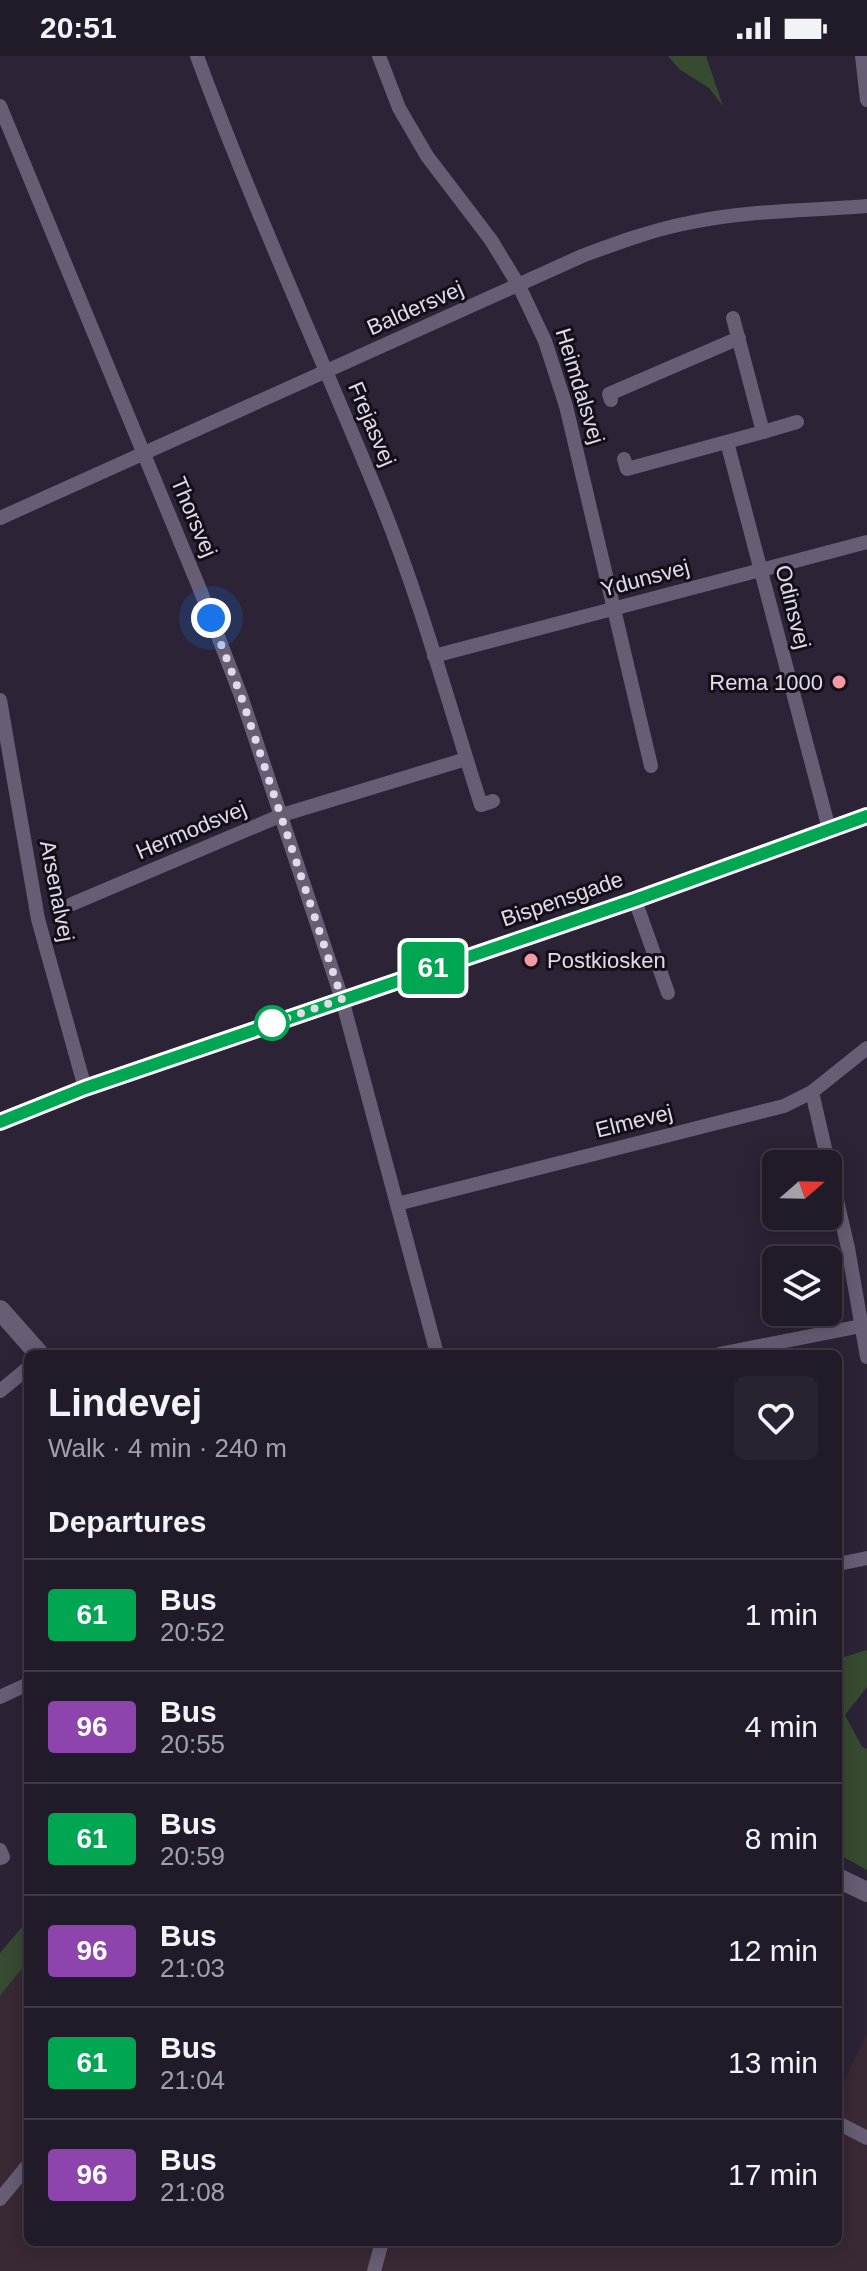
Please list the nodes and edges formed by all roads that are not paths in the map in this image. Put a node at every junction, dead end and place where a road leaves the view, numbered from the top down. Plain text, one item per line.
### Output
1 (197, 56) edge
2 (379, 56) edge
3 (862, 56) edge
4 (867, 100) edge
5 (0, 106) edge
6 (867, 206) edge
7 (519, 286) junction
8 (733, 318) dead end
9 (739, 338) junction
10 (326, 372) junction
11 (611, 400) dead end
12 (797, 422) dead end
13 (763, 432) junction
14 (727, 442) junction
15 (144, 453) junction
16 (624, 459) dead end
17 (0, 518) edge
18 (867, 542) edge
19 (761, 570) junction
20 (614, 609) junction
21 (434, 656) junction
22 (0, 700) edge
23 (466, 759) junction
24 (651, 766) dead end
25 (493, 801) dead end
26 (282, 815) junction
27 (867, 816) edge
28 (829, 829) junction
29 (635, 900) junction
30 (72, 904) dead end
31 (668, 993) dead end
32 (342, 999) junction
33 (867, 1048) edge
34 (85, 1088) junction
35 (812, 1092) junction
36 (0, 1122) edge
37 (397, 1204) junction
38 (0, 1310) edge
39 (861, 1326) junction
40 (35, 1350) edge
41 (436, 1350) edge
42 (739, 1350) edge
43 (867, 1357) edge
44 (24, 1371) edge
45 (0, 1391) edge
46 (867, 1558) edge
47 (842, 1563) edge
48 (24, 1686) edge
49 (0, 1697) edge
50 (0, 1850) edge
51 (0, 1858) edge
52 (842, 1880) edge
53 (867, 1892) edge
54 (842, 2125) edge
55 (867, 2138) edge
56 (24, 2170) edge
57 (0, 2199) edge
58 (381, 2246) edge
59 (374, 2271) edge

1 - 10 street, Frejasvej
2 - 7 street, Heimdalsvej
3 - 4 street
5 - 15 street, Thorsvej
6 - 7 street, Baldersvej
7 - 10 street, Baldersvej
7 - 20 street, Heimdalsvej
8 - 9 street
9 - 11 street
9 - 13 street
10 - 15 street, Baldersvej
10 - 21 street, Frejasvej
12 - 13 street
13 - 14 street
14 - 16 street
14 - 19 street, Odinsvej
15 - 17 street, Baldersvej
15 - 26 street, Thorsvej
18 - 19 street, Ydunsvej
19 - 20 street, Ydunsvej
19 - 28 street, Odinsvej
20 - 21 street, Ydunsvej
20 - 24 street, Heimdalsvej
21 - 23 street, Frejasvej
22 - 34 street, Arsenalvej
23 - 25 street, Frejasvej
23 - 26 street, Hermodsvej
26 - 30 street, Hermodsvej
26 - 32 street, Thorsvej
27 - 28 street, Bispensgade
28 - 29 street, Bispensgade
29 - 31 street
29 - 32 street, Bispensgade
32 - 34 street, Bispensgade
32 - 37 street, Thorsvej
33 - 35 street, Elmevej
34 - 36 street, Bispensgade
35 - 37 street, Elmevej
35 - 39 street
37 - 41 street, Thorsvej
38 - 40 main road
39 - 42 street
39 - 43 street
44 - 45 street
46 - 47 street
48 - 49 street
50 - 51 street
52 - 53 main road
54 - 55 street
56 - 57 street
58 - 59 street

